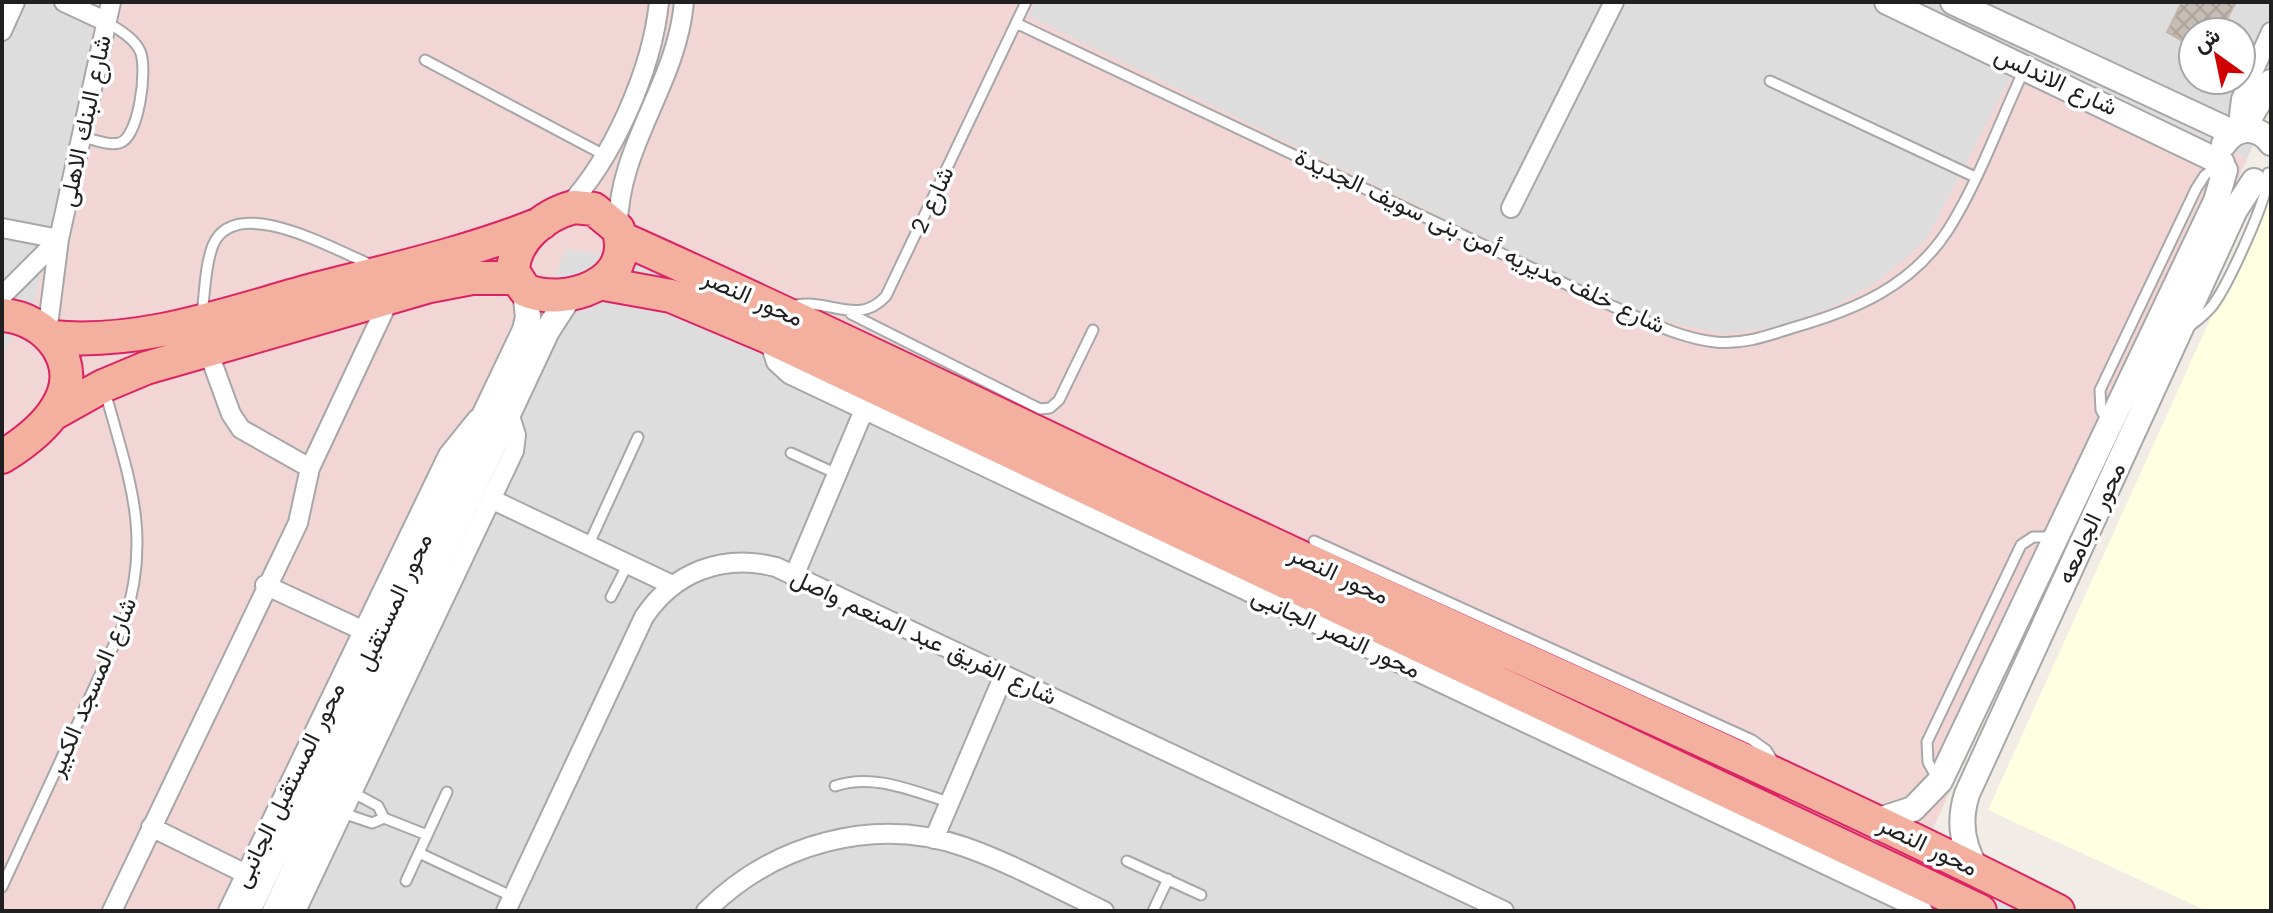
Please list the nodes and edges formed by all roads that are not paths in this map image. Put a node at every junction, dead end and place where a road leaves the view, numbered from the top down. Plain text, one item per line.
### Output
1 (15, 2) edge
2 (64, 2) edge
3 (111, 2) edge
4 (659, 2) edge
5 (684, 2) edge
6 (1026, 2) edge
7 (1614, 2) edge
8 (1887, 2) edge
9 (1953, 2) edge
10 (107, 22) junction
11 (1016, 23) junction
12 (2, 31) edge
13 (2271, 32) edge
14 (2037, 42) junction
15 (425, 60) dead end
16 (2026, 67) junction
17 (1770, 81) dead end
18 (2271, 82) edge
19 (2238, 131) junction
20 (82, 137) junction
21 (2271, 141) edge
22 (606, 156) junction
23 (2224, 166) junction
24 (2265, 174) edge
25 (1973, 176) junction
26 (1511, 208) dead end
27 (552, 217) junction
28 (2, 228) edge
29 (619, 234) junction
30 (59, 239) junction
31 (672, 261) junction
32 (599, 283) junction
33 (388, 284) junction
34 (520, 284) junction
35 (657, 292) junction
36 (2, 296) edge
37 (569, 297) junction
38 (850, 313) junction
39 (2, 315) edge
40 (775, 324) junction
41 (1093, 330) dead end
42 (50, 335) junction
43 (204, 335) junction
44 (103, 386) junction
45 (864, 410) junction
46 (498, 411) junction
47 (53, 414) junction
48 (638, 437) dead end
49 (791, 453) dead end
50 (2, 457) edge
51 (310, 468) junction
52 (837, 474) junction
53 (491, 499) junction
54 (588, 546) junction
55 (1292, 557) junction
56 (628, 564) junction
57 (794, 576) junction
58 (265, 585) junction
59 (672, 585) junction
60 (611, 597) dead end
61 (382, 609) junction
62 (364, 631) junction
63 (1004, 675) junction
64 (835, 786) dead end
65 (352, 792) junction
66 (447, 792) dead end
67 (949, 802) junction
68 (343, 813) junction
69 (384, 818) junction
70 (1876, 821) junction
71 (151, 827) junction
72 (427, 835) junction
73 (934, 839) junction
74 (1824, 850) junction
75 (419, 853) junction
76 (1127, 861) dead end
77 (1978, 871) junction
78 (246, 874) junction
79 (1168, 879) junction
80 (406, 881) dead end
81 (2, 887) edge
82 (1201, 895) dead end
83 (508, 903) edge
84 (112, 911) edge
85 (228, 911) edge
86 (248, 911) edge
87 (275, 911) edge
88 (296, 911) edge
89 (706, 911) edge
90 (1104, 911) edge
91 (1153, 911) edge
92 (1504, 911) edge
93 (1923, 911) edge
94 (1980, 911) edge
95 (2058, 911) edge

1 - 12 street
2 - 10 street
3 - 10 street, شارع البنك الاهلى
4 - 22 street
5 - 29 street
6 - 11 lane, شارع 2
7 - 26 street
8 - 16 street, شارع الاندلس
9 - 14 street, شارع الاندلس
10 - 20 street, شارع البنك الاهلى
10 - 20 lane
11 - 25 lane, شارع خلف مديريه أمن بنى سويف الجديدة
11 - 38 lane, شارع 2
13 - 19 street
14 - 16 street
14 - 19 street, شارع الاندلس
15 - 22 lane
16 - 23 street, شارع الاندلس
16 - 25 lane, شارع خلف مديريه أمن بنى سويف الجديدة
17 - 25 lane
18 - 19 street
19 - 21 street, شارع الاندلس
19 - 23 street, محور الجامعه
20 - 30 street, شارع البنك الاهلى
22 - 27 street
23 - 24 street, شارع الاندلس
23 - 70 street, محور الجامعه
24 - 77 street, محور الجامعه
27 - 29 highway
27 - 33 highway
27 - 34 highway
28 - 30 street
29 - 31 highway, محور النصر
29 - 32 highway
30 - 36 street, شارع البنك الاهلى
30 - 42 street, شارع البنك الاهلى
31 - 35 highway
31 - 40 highway, محور النصر
32 - 35 highway, محور النصر
32 - 37 highway
33 - 34 highway
33 - 43 highway
33 - 43 lane
33 - 51 street
34 - 37 highway
34 - 46 street, محور المستقبل
35 - 40 highway, محور النصر
37 - 46 street, محور المستقبل
38 - 40 lane
38 - 41 lane
39 - 42 highway
40 - 45 street, محور النصر الجانبى
40 - 55 highway, محور النصر
42 - 43 highway
42 - 47 highway
43 - 44 highway
43 - 51 street
44 - 47 highway
44 - 81 lane, شارع المسجد الكبير
45 - 52 street
45 - 74 street, محور النصر الجانبى
46 - 53 street
46 - 61 street, محور المستقبل
46 - 87 street, محور المستقبل
47 - 50 highway
48 - 54 lane
49 - 52 lane
51 - 58 street
52 - 57 street
53 - 54 street
53 - 65 street
54 - 56 street
55 - 70 highway, محور النصر
55 - 74 highway, محور النصر
56 - 59 street
56 - 60 lane
57 - 59 street, شارع الفريق عبد المنعم واصل
57 - 63 street, شارع الفريق عبد المنعم واصل
58 - 62 street
58 - 71 street
59 - 83 street, شارع الفريق عبد المنعم واصل
61 - 62 street, محور المستقبل الجانبى
61 - 86 street, محور المستقبل
62 - 78 street, محور المستقبل الجانبى
63 - 67 street
63 - 92 street, شارع الفريق عبد المنعم واصل
64 - 67 lane
65 - 68 street
65 - 69 lane
66 - 72 lane
67 - 73 street
68 - 69 lane
68 - 88 street
69 - 72 lane
70 - 77 highway, محور النصر
71 - 78 street
71 - 84 street
72 - 75 lane
73 - 89 street
73 - 90 street
74 - 93 street, محور النصر الجانبى
74 - 94 highway, محور النصر
75 - 80 lane
75 - 83 lane
76 - 79 lane
77 - 95 highway, محور النصر
78 - 85 street, محور المستقبل الجانبى
79 - 82 lane
79 - 91 lane

